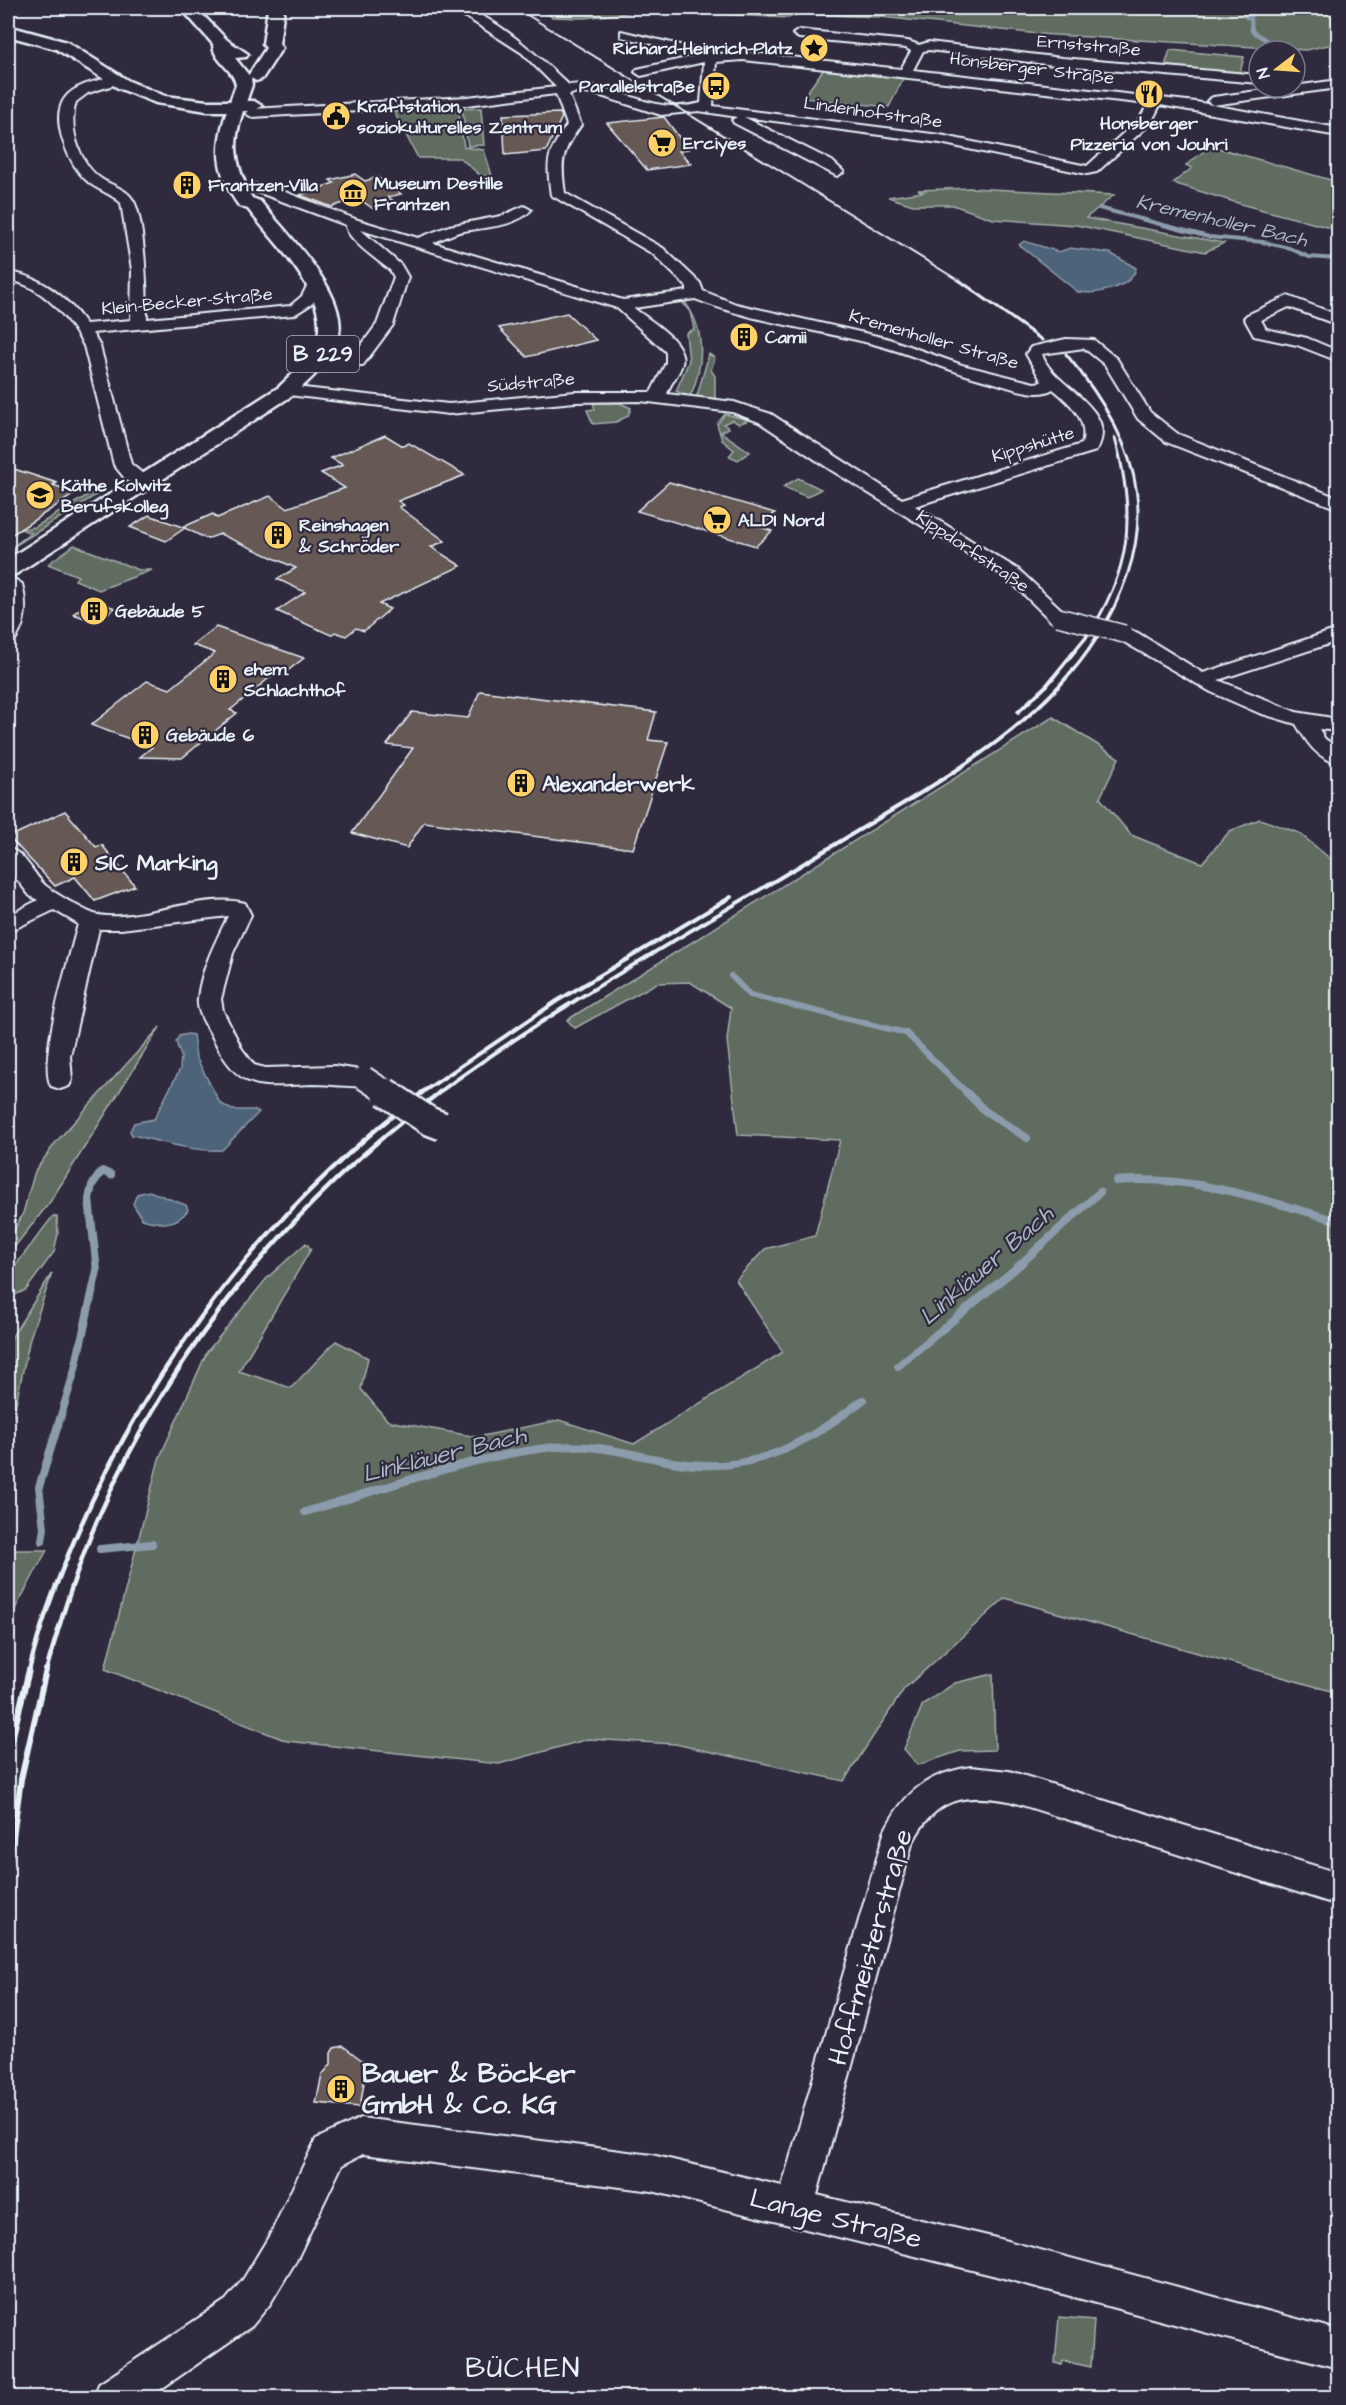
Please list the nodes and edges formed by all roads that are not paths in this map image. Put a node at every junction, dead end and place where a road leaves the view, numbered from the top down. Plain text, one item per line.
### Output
1 (188, 8) edge
2 (276, 8) edge
3 (458, 8) edge
4 (8, 31) edge
5 (625, 34) dead end
6 (799, 34) dead end
7 (918, 49) junction
8 (719, 57) junction
9 (641, 72) dead end
10 (906, 72) junction
11 (250, 73) junction
12 (1247, 79) edge
13 (116, 80) junction
14 (1338, 84) edge
15 (1307, 85) edge
16 (1319, 87) junction
17 (567, 90) junction
18 (1156, 101) junction
19 (179, 104) junction
20 (1196, 106) junction
21 (702, 108) junction
22 (244, 110) junction
23 (1338, 132) edge
24 (239, 138) junction
25 (837, 172) dead end
26 (254, 197) junction
27 (524, 210) dead end
28 (352, 223) junction
29 (419, 243) junction
30 (8, 276) edge
31 (315, 283) junction
32 (8, 288) edge
33 (40, 288) junction
34 (695, 293) junction
35 (622, 305) junction
36 (1338, 320) edge
37 (139, 325) junction
38 (83, 329) junction
39 (1338, 356) edge
40 (357, 362) dead end
41 (1049, 377) junction
42 (286, 391) junction
43 (658, 398) junction
44 (145, 483) junction
45 (903, 504) junction
46 (1338, 504) edge
47 (8, 569) edge
48 (8, 581) edge
49 (1338, 634) edge
50 (8, 636) edge
51 (1206, 680) junction
52 (1304, 722) junction
53 (1338, 726) edge
54 (1338, 757) edge
55 (8, 855) edge
56 (52, 902) junction
57 (90, 921) junction
58 (8, 925) edge
59 (60, 1080) dead end
60 (442, 1126) dead end
61 (1338, 1889) edge
62 (795, 2207) junction
63 (1338, 2349) edge
64 (113, 2397) edge

1 - 11 main road
2 - 11 main road
3 - 17 street
4 - 13 main road
5 - 8 street
6 - 7 street, Ernststraße
7 - 10 street
7 - 12 street, Ernststraße
8 - 9 street, Honsberger Straße
8 - 10 street, Honsberger Straße
8 - 21 street
10 - 18 street, Honsberger Straße
11 - 22 main road, B 229
13 - 19 main road
13 - 37 street
14 - 16 street
15 - 16 street
16 - 20 street
17 - 21 street
17 - 22 street
17 - 34 street
18 - 20 street, Honsberger Straße
18 - 21 street, Lindenhofstraße
19 - 22 main road
19 - 24 main road
20 - 23 street, Honsberger Straße
21 - 25 street
22 - 24 main road, B 229
24 - 26 main road, B 229
26 - 28 street
26 - 31 main road, B 229
27 - 29 street
28 - 29 street
28 - 40 street
29 - 35 street
30 - 33 street
31 - 37 street, Klein-Becker-Straße
31 - 42 main road, B 229
32 - 33 street
33 - 38 street
34 - 35 street
34 - 41 street, Kremenholler Straße
35 - 43 street
36 - 39 street
37 - 38 street, Klein-Becker-Straße
38 - 44 street
41 - 45 street, Kippshütte
41 - 46 street, Kremenholler Straße
42 - 43 street, Südstraße
42 - 44 main road, B 229
43 - 45 street, Kippdorfstraße
44 - 47 main road, B 229
45 - 51 street, Kippdorfstraße, bridge
48 - 50 street
49 - 51 street
51 - 52 street, Kippdorfstraße
52 - 53 street, Kippdorfstraße
52 - 54 street
55 - 56 street
56 - 57 street
56 - 58 street
57 - 59 street
57 - 60 street, bridge
61 - 62 street, Hoffmeisterstraße
62 - 63 street, Lange Straße
62 - 64 street, Lange Straße

